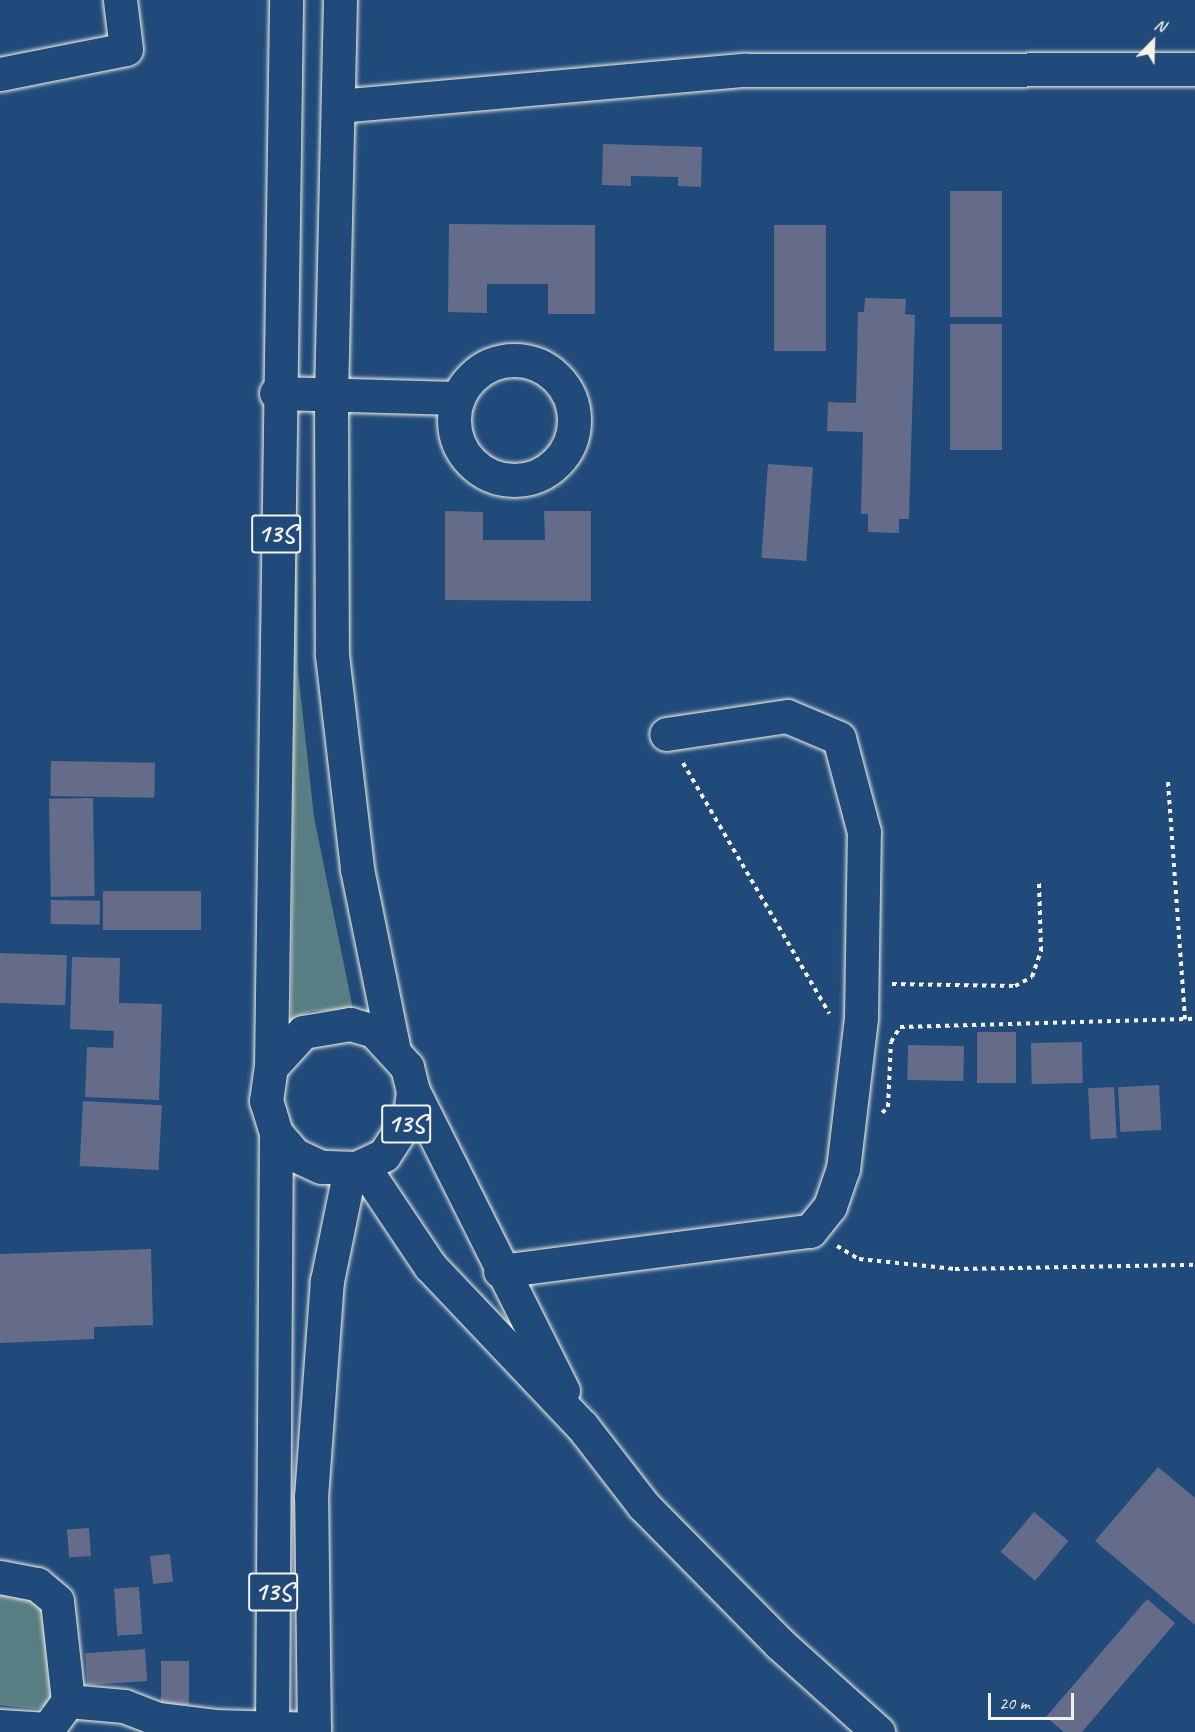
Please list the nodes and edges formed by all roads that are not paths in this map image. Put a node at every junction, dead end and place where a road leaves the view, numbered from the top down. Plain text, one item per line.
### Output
1 (120, 0) edge
2 (286, 0) edge
3 (340, 0) edge
4 (1195, 69) edge
5 (0, 74) edge
6 (338, 106) junction
7 (276, 393) junction
8 (331, 394) junction
9 (458, 398) dead end
10 (666, 734) road end
11 (393, 1046) junction
12 (271, 1067) junction
13 (413, 1091) junction
14 (276, 1133) junction
15 (356, 1167) junction
16 (500, 1270) junction
17 (582, 1426) junction
18 (0, 1577) edge
19 (68, 1701) junction
20 (0, 1726) edge
21 (272, 1730) edge
22 (314, 1731) edge
23 (878, 1732) edge

1 - 5 main road
2 - 7 main road, 13S
3 - 6 main road, 13S
4 - 6 main road
6 - 8 main road, 13S
7 - 8 main road
7 - 12 main road, 13S
8 - 9 main road
8 - 11 main road, 13S
10 - 16 main road
11 - 12 main road
11 - 13 main road, 13S
12 - 14 main road, 13S
13 - 15 main road, 13S
13 - 16 main road
14 - 15 main road, 13S
14 - 21 main road, 13S
15 - 17 main road
15 - 22 main road, 13S
16 - 17 main road
17 - 23 main road
18 - 19 main road
19 - 20 main road
19 - 21 main road
21 - 22 main road

